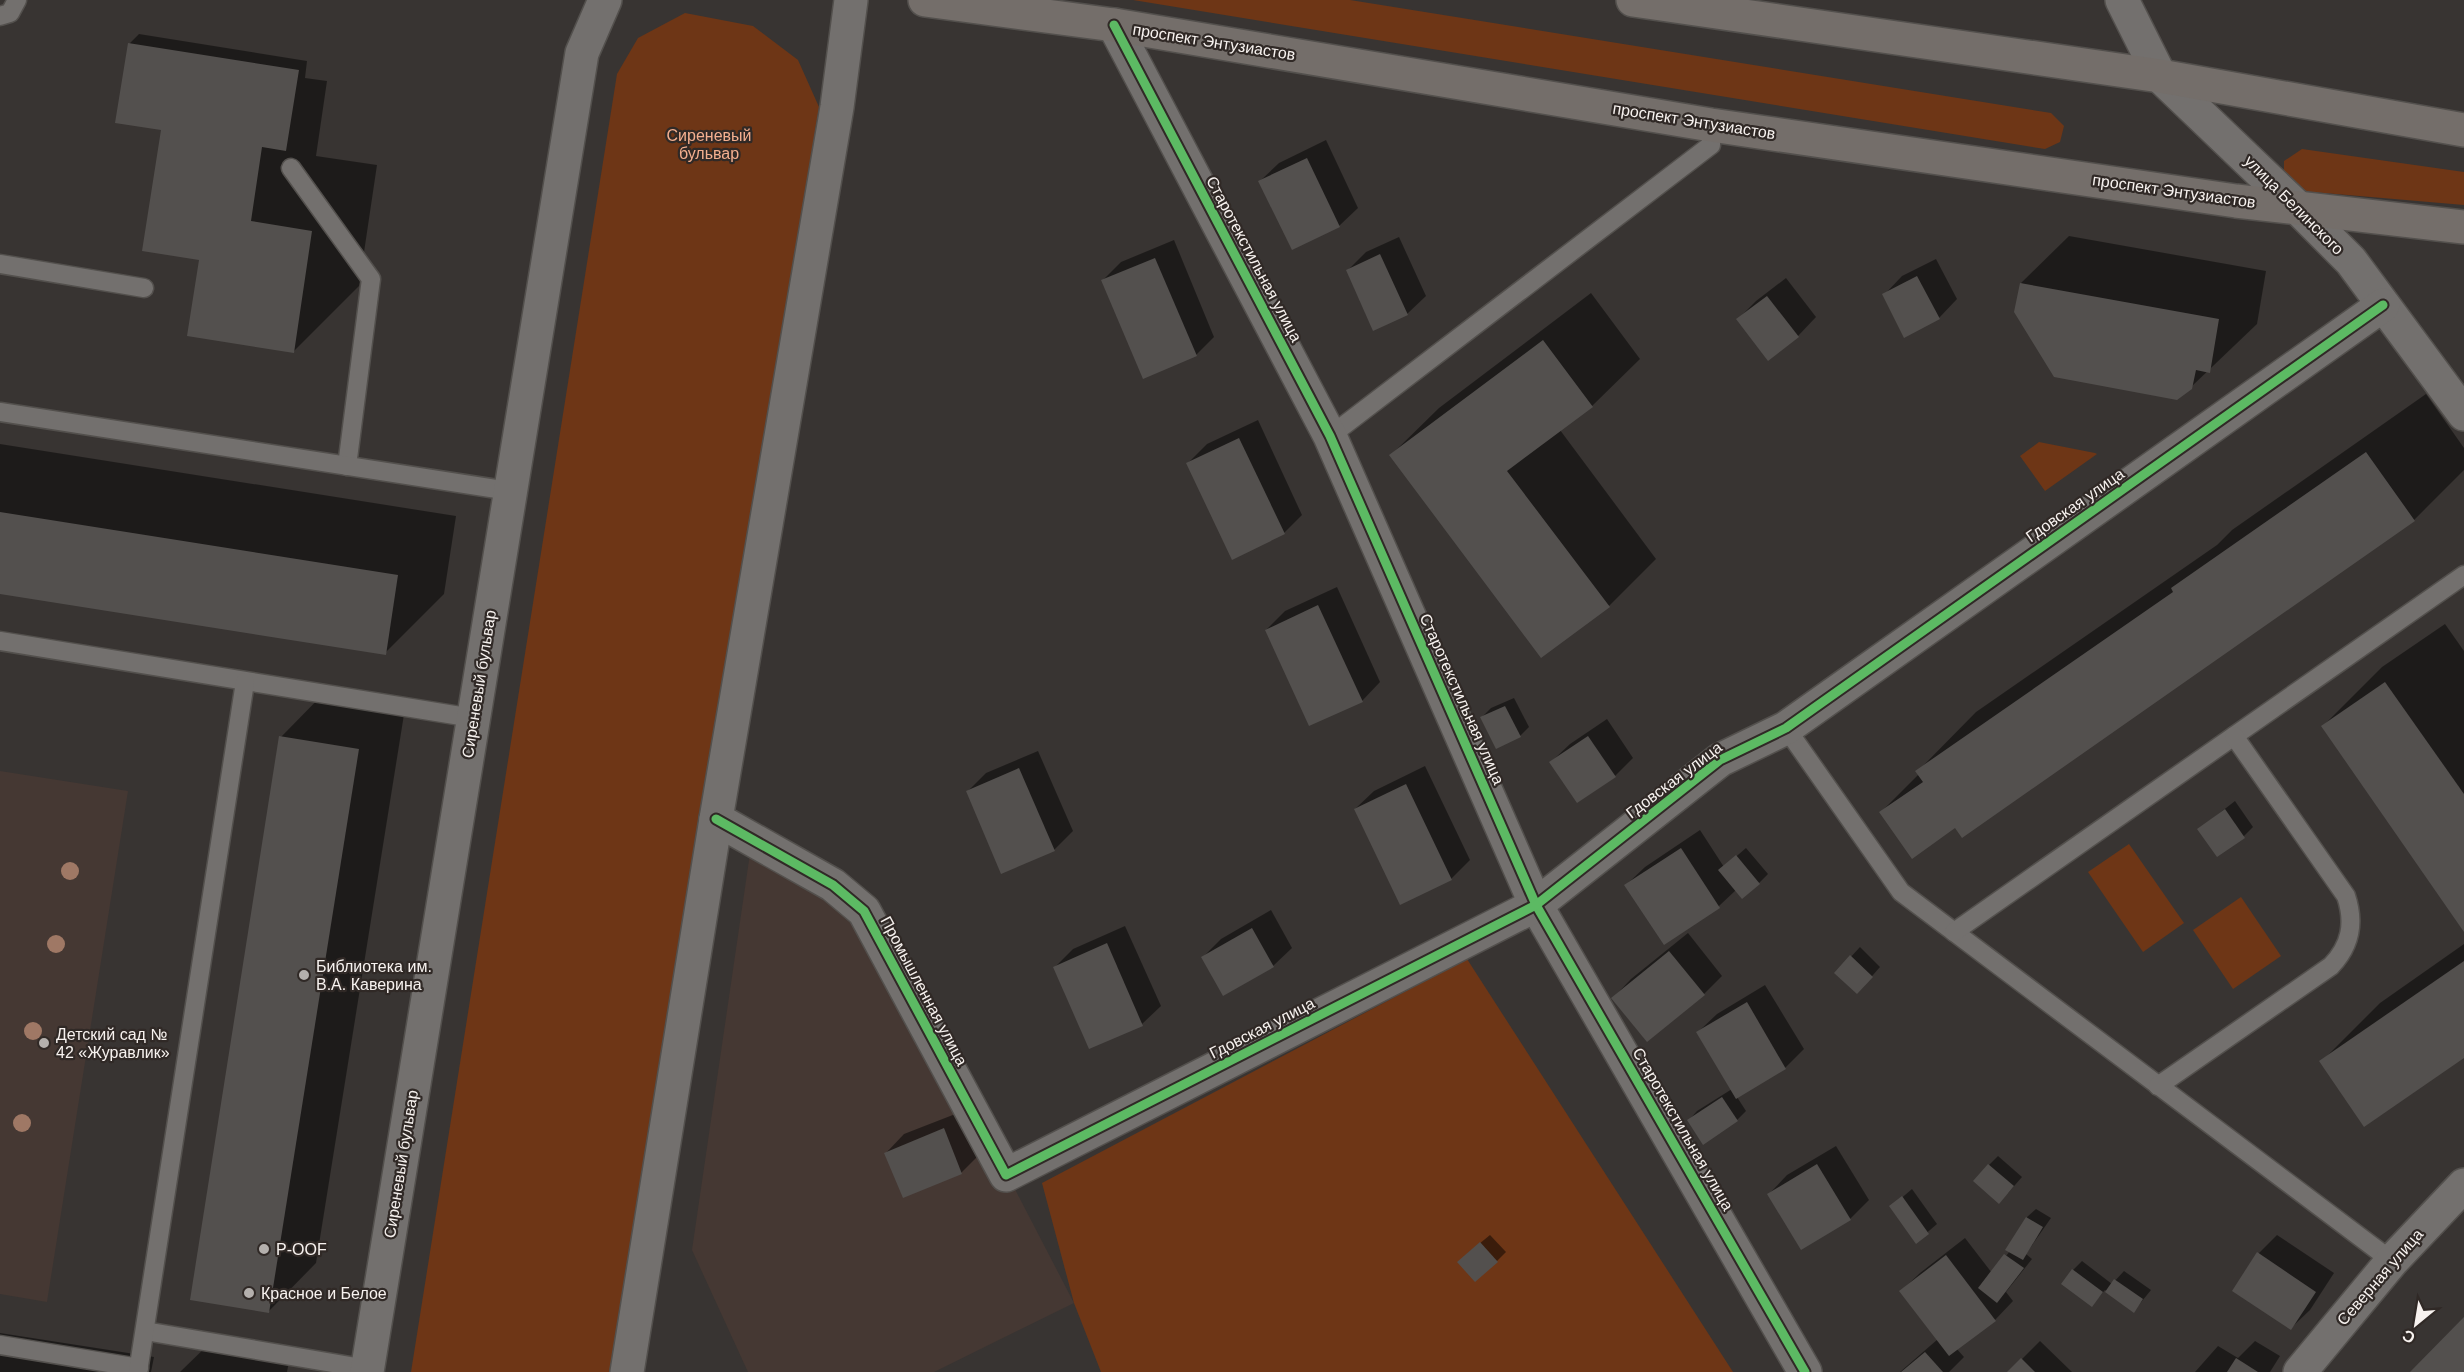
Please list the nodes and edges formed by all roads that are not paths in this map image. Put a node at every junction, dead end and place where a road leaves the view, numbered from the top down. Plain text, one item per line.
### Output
1 (17, 0) edge
2 (605, 0) edge
3 (851, 0) edge
4 (925, 0) edge
5 (1633, 0) edge
6 (2122, 0) edge
7 (0, 16) edge
8 (1114, 25) junction
9 (2160, 76) junction
10 (1711, 125) junction
11 (2464, 130) edge
12 (291, 168) dead end
13 (2297, 207) junction
14 (2464, 227) edge
15 (0, 264) edge
16 (144, 288) dead end
17 (2383, 305) junction
18 (0, 412) edge
19 (2464, 414) edge
20 (1330, 436) junction
21 (347, 466) junction
22 (510, 491) junction
23 (2464, 575) edge
24 (0, 641) edge
25 (245, 682) junction
26 (473, 718) junction
27 (1786, 728) junction
28 (2235, 736) junction
29 (716, 819) junction
30 (1536, 905) junction
31 (1954, 932) junction
32 (2158, 1086) junction
33 (1006, 1175) joint
34 (2464, 1185) edge
35 (2392, 1261) junction
36 (145, 1331) junction
37 (0, 1345) edge
38 (139, 1370) edge
39 (367, 1371) edge
40 (627, 1372) edge
41 (1805, 1372) edge
42 (2300, 1372) edge

1 - 7 lane
2 - 22 street, Сиреневый бульвар
3 - 29 street
4 - 8 main road, проспект Энтузиастов
5 - 9 main road
6 - 9 street, улица Белинского
8 - 10 main road, проспект Энтузиастов
8 - 20 street, Старотекстильная улица
9 - 11 main road
9 - 13 street, улица Белинского
10 - 13 main road, проспект Энтузиастов
10 - 20 lane
12 - 21 lane
13 - 14 main road, проспект Энтузиастов
13 - 17 street, улица Белинского
15 - 16 lane
17 - 19 street, улица Белинского
17 - 27 street, Гдовская улица
18 - 21 lane
20 - 30 street, Старотекстильная улица
21 - 22 lane
22 - 26 street, Сиреневый бульвар
23 - 28 lane
24 - 25 lane
25 - 26 lane
25 - 36 lane
26 - 39 street, Сиреневый бульвар
27 - 30 street, Гдовская улица
27 - 31 lane
28 - 31 lane
28 - 32 lane
29 - 33 street, Промышленная улица
29 - 40 street
30 - 33 street, Гдовская улица
30 - 41 street, Старотекстильная улица
31 - 32 lane
32 - 35 lane
34 - 35 street, Северная улица
35 - 42 street, Северная улица
36 - 38 lane
36 - 39 lane
37 - 38 lane

